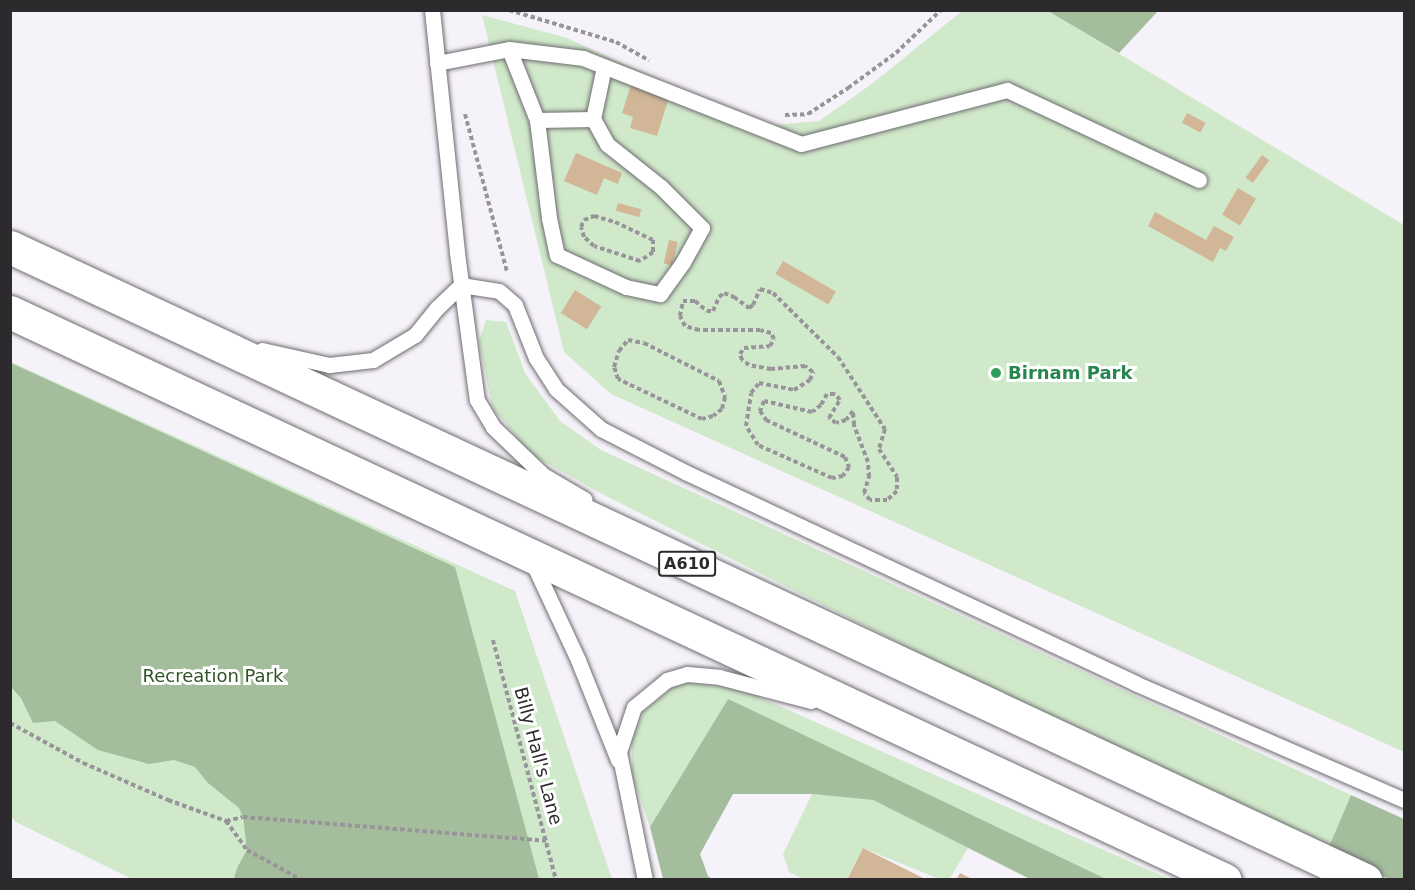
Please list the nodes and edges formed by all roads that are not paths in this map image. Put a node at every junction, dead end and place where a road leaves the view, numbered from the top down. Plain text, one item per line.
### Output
1 (432, 10) edge
2 (509, 49) junction
3 (437, 63) junction
4 (604, 67) junction
5 (593, 119) junction
6 (537, 120) junction
7 (1199, 180) dead end
8 (10, 247) edge
9 (461, 285) junction
10 (10, 312) edge
11 (204, 335) junction
12 (528, 553) junction
13 (663, 553) junction
14 (870, 715) junction
15 (623, 774) junction
16 (1404, 800) edge
17 (645, 879) edge
18 (1225, 879) edge
19 (1365, 879) edge

1 - 3 lane
2 - 3 lane
2 - 4 lane
2 - 6 lane
3 - 9 lane
4 - 5 lane
4 - 7 lane
5 - 6 lane
5 - 6 lane
8 - 11 highway, A610
9 - 11 lane
9 - 13 lane
9 - 16 lane
10 - 12 highway
11 - 13 highway, A610
12 - 14 highway
12 - 15 lane
13 - 19 highway, A610
14 - 15 lane
14 - 18 highway
15 - 17 lane

